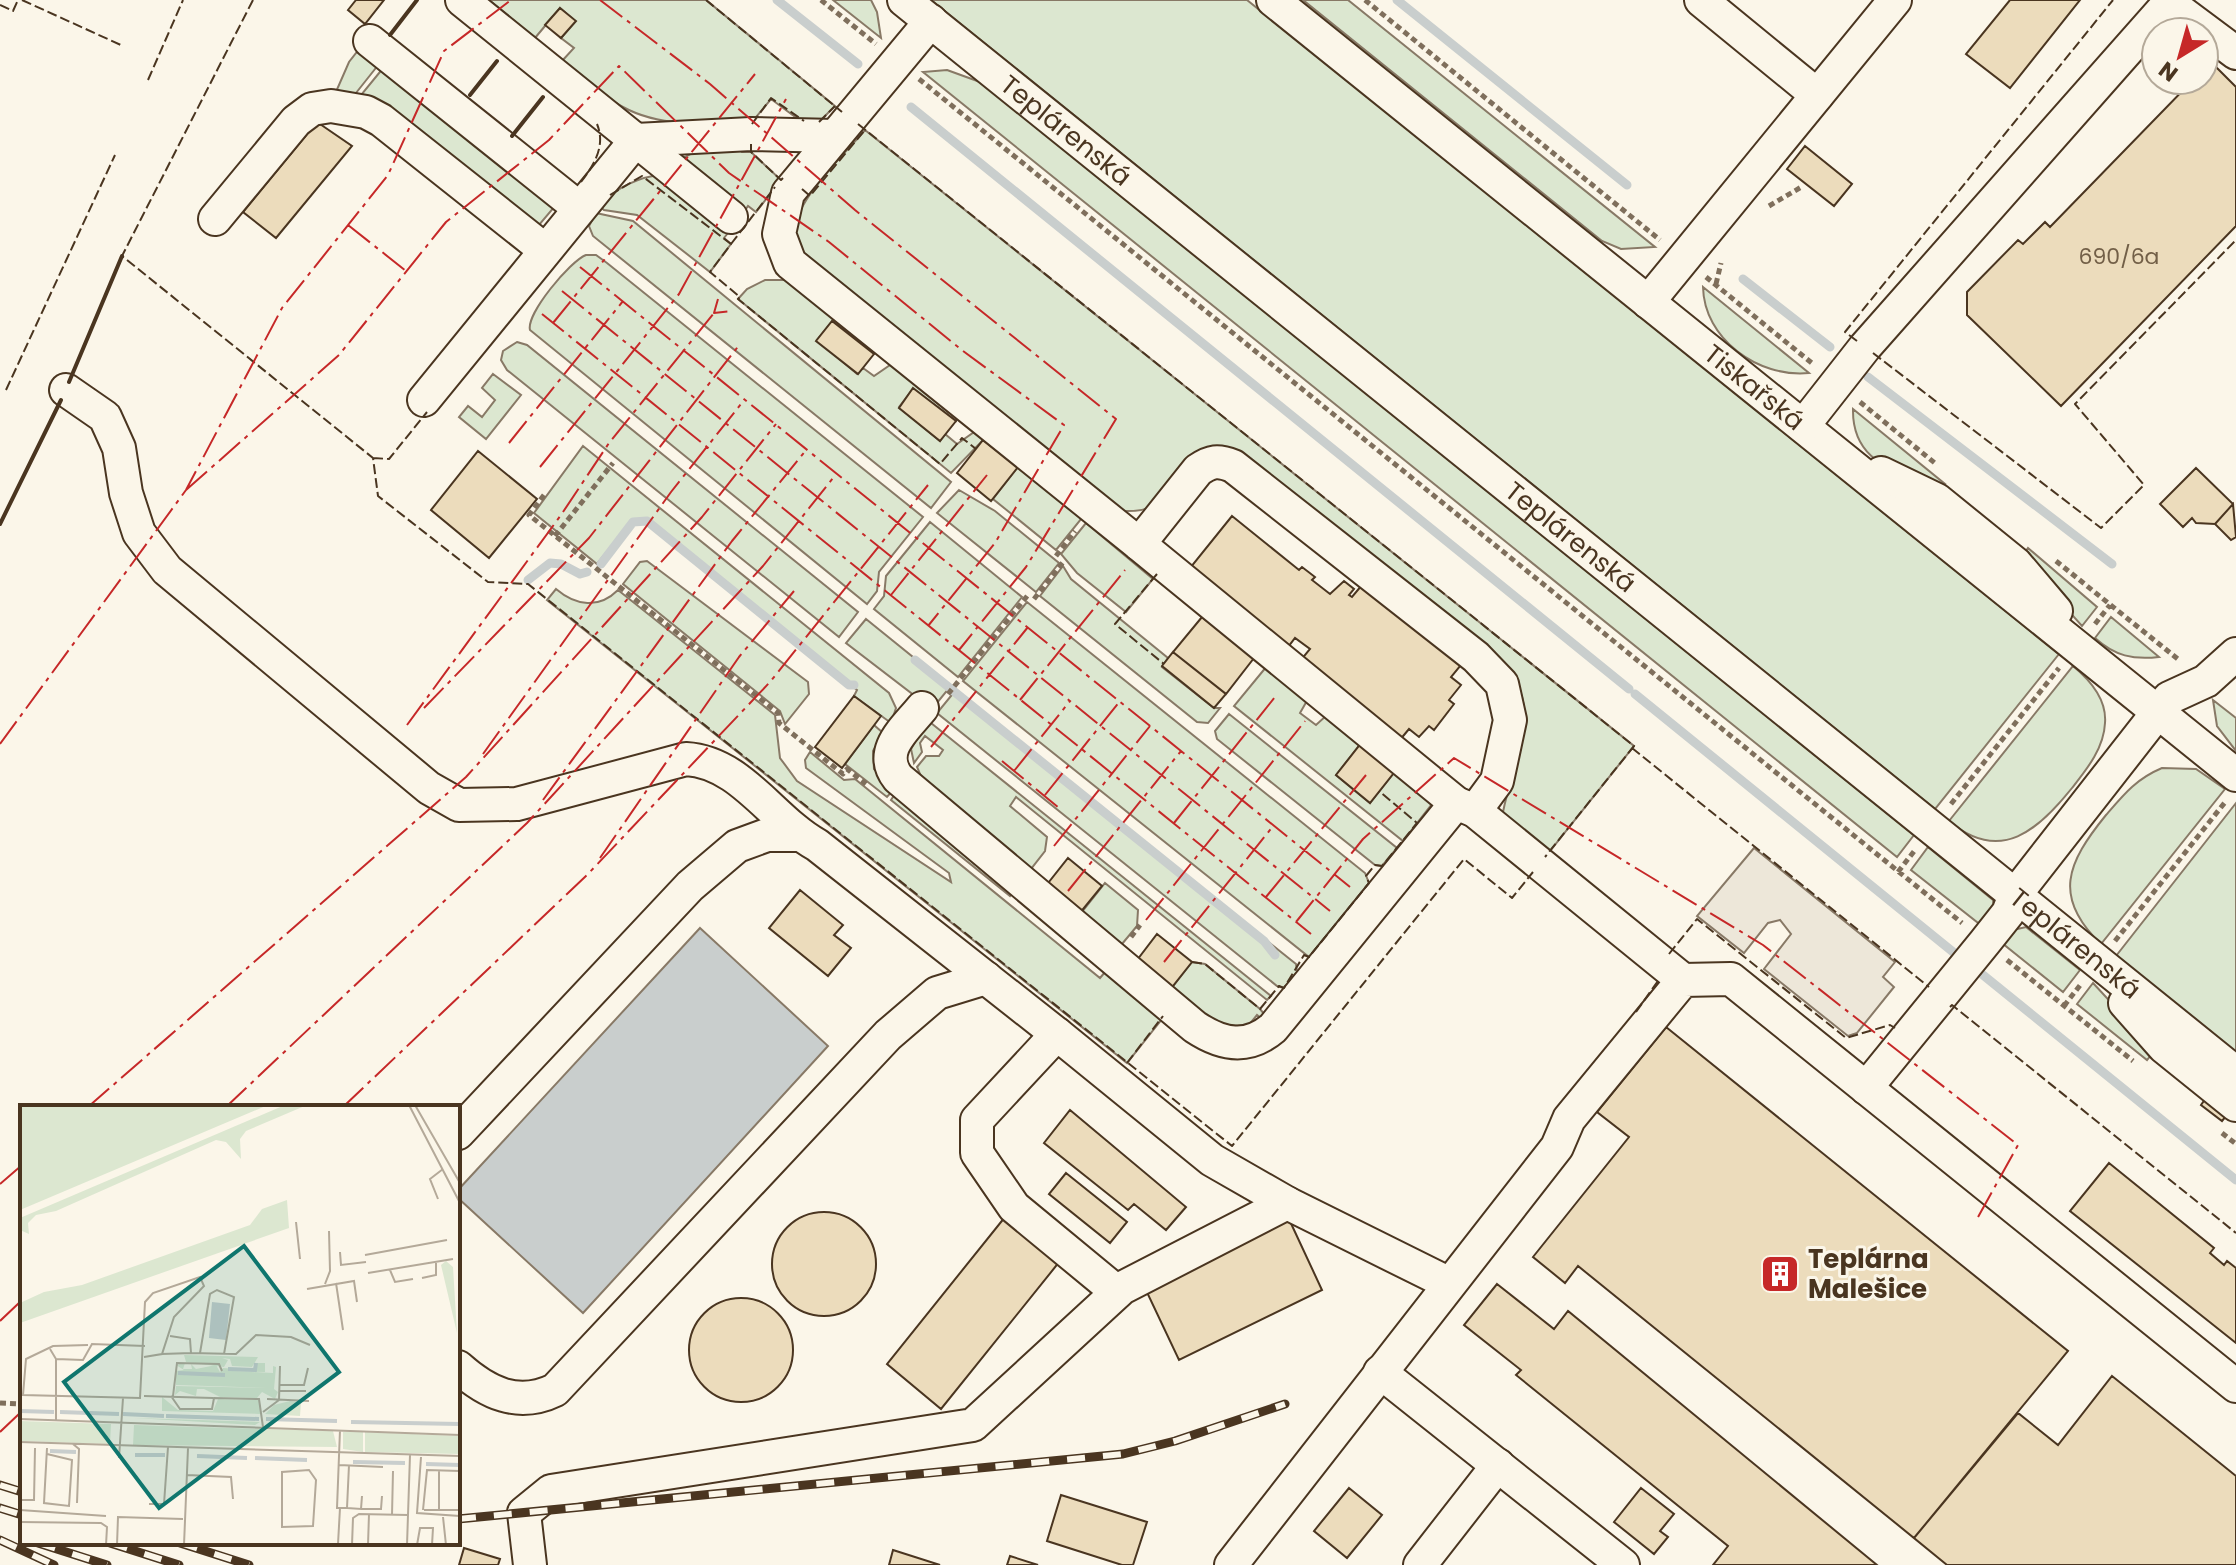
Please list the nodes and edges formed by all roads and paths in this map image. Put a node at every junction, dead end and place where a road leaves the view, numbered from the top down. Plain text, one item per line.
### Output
1 (462, 0) edge
2 (821, 0) edge
3 (904, 0) edge
4 (1273, 0) edge
5 (1365, 0) edge
6 (1701, 0) edge
7 (1895, 0) edge
8 (931, 21) junction
9 (370, 41) dead end
10 (880, 48) dead end
11 (2236, 53) edge
12 (915, 76) dead end
13 (1817, 95) junction
14 (835, 136) junction
15 (636, 140) junction
16 (1803, 186) dead end
17 (579, 208) junction
18 (1759, 214) dead end
19 (731, 217) dead end
20 (215, 219) dead end
21 (1664, 244) dead end
22 (545, 250) junction
23 (1725, 257) dead end
24 (1706, 277) dead end
25 (1716, 285) junction
26 (1648, 302) junction
27 (1820, 370) dead end
28 (66, 390) dead end
29 (424, 400) dead end
30 (1803, 426) junction
31 (613, 463) dead end
32 (544, 495) dead end
33 (555, 536) junction
34 (1139, 544) junction
35 (1064, 561) dead end
36 (2110, 605) dead end
37 (2089, 631) dead end
38 (2236, 654) edge
39 (2066, 660) dead end
40 (934, 703) joint
41 (2158, 712) junction
42 (2234, 784) edge
43 (870, 788) dead end
44 (1466, 807) junction
45 (1943, 814) dead end
46 (799, 835) junction
47 (1921, 841) dead end
48 (1898, 872) junction
49 (2015, 895) junction
50 (1140, 925) dead end
51 (1965, 926) dead end
52 (2064, 935) junction
53 (2109, 949) dead end
54 (1997, 951) dead end
55 (1113, 959) junction
56 (2087, 977) dead end
57 (986, 978) junction
58 (1683, 980) junction
59 (2064, 1006) junction
60 (1057, 1034) junction
61 (2144, 1070) dead end
62 (2236, 1073) edge
63 (1866, 1088) junction
64 (2224, 1116) edge
65 (460, 1131) edge
66 (2236, 1144) edge
67 (1287, 1203) junction
68 (1448, 1283) junction
69 (1117, 1292) junction
70 (460, 1368) edge
71 (1380, 1372) junction
72 (2236, 1386) edge
73 (0, 1403) edge
74 (20, 1404) edge
75 (1498, 1465) junction
76 (530, 1565) edge
77 (1231, 1565) edge
78 (1420, 1565) edge
79 (1623, 1565) edge

1 - 15 street
2 - 10 path
3 - 8 street, Teplárenská
4 - 26 street, Tiskařská
5 - 21 path
6 - 13 street
7 - 13 street
8 - 14 street
8 - 49 street, Teplárenská
9 - 17 street
11 - 30 street
12 - 48 path
13 - 26 street
14 - 15 street
14 - 34 street
15 - 17 street
15 - 19 street
16 - 18 path
17 - 22 street
20 - 22 street
22 - 29 street
23 - 25 path
24 - 25 path
25 - 27 path
26 - 30 street, Tiskařská
28 - 46 street
30 - 41 street, Tiskařská
31 - 33 path
32 - 33 path
33 - 43 path
34 - 44 street
34 - 44 street
35 - 40 path
36 - 37 path
38 - 41 street
39 - 45 path
40 - 55 street
41 - 42 street, Tiskařská
41 - 49 street
42 - 53 path
44 - 55 street
44 - 58 street
46 - 57 street
46 - 65 street
47 - 48 path
48 - 51 path
49 - 52 street, Teplárenská
49 - 63 street
50 - 55 path
52 - 62 street, Teplárenská
52 - 64 street
54 - 59 path
56 - 59 path
57 - 60 street
57 - 70 street
58 - 63 street
58 - 68 street
59 - 61 path
60 - 67 street
60 - 69 street
63 - 72 street
64 - 66 path
67 - 68 street
67 - 69 street
68 - 71 street
69 - 76 street
71 - 75 street
71 - 77 street
73 - 74 path
75 - 78 street
75 - 79 street

